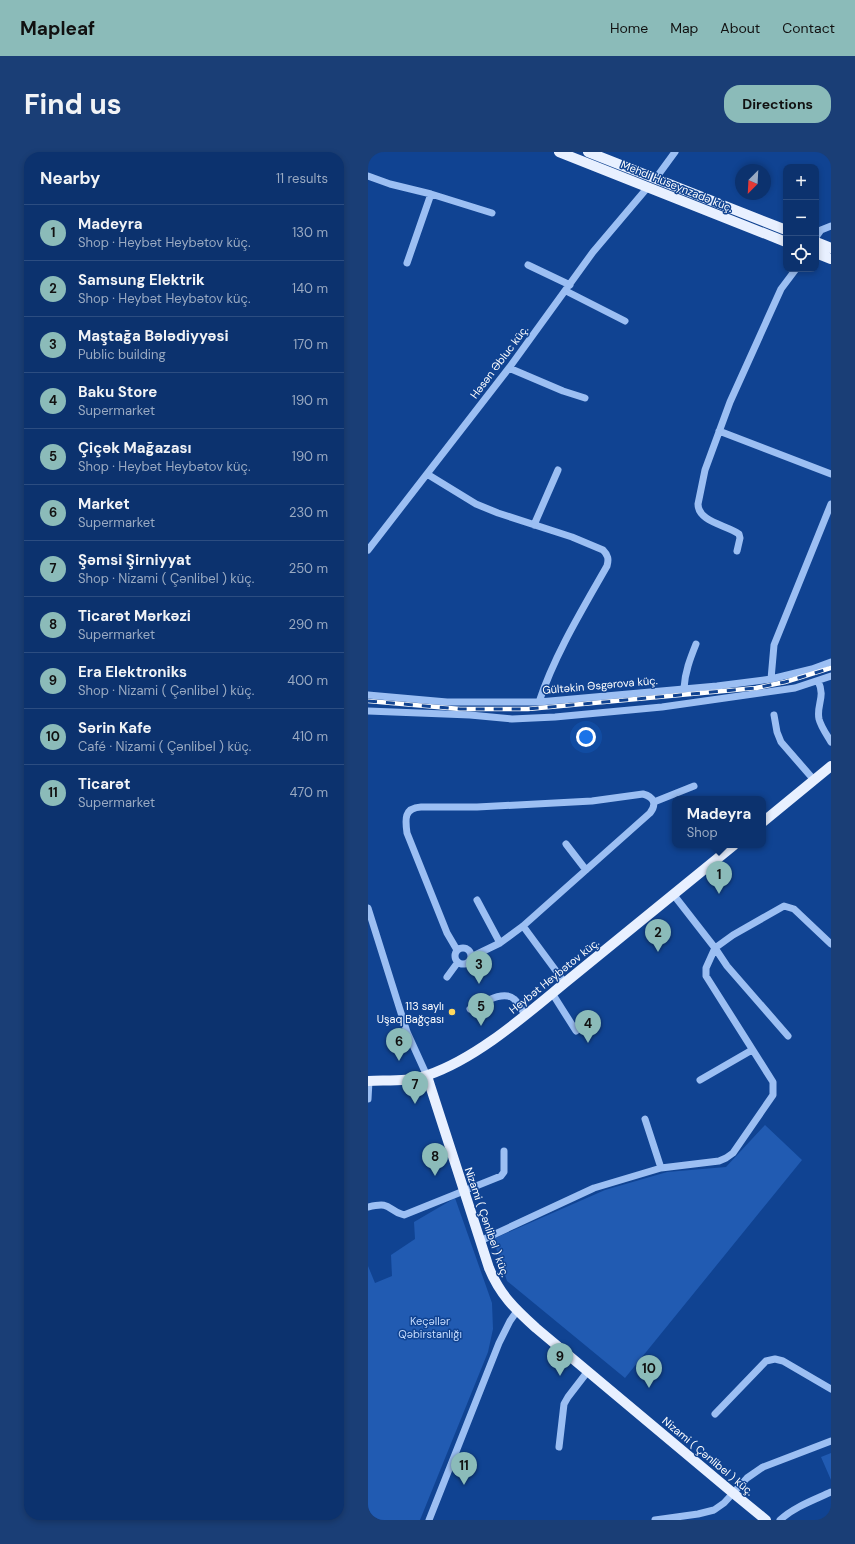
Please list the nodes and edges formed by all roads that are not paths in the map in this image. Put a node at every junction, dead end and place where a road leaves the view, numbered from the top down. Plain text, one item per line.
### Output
1 (559, 152) edge
2 (588, 152) edge
3 (675, 152) edge
4 (368, 176) edge
5 (656, 178) junction
6 (648, 187) junction
7 (431, 194) junction
8 (492, 213) dead end
9 (831, 226) edge
10 (783, 229) edge
11 (817, 236) edge
12 (783, 241) edge
13 (819, 243) edge
14 (831, 248) edge
15 (819, 254) edge
16 (831, 259) edge
17 (407, 264) dead end
18 (528, 265) dead end
19 (794, 272) edge
20 (568, 288) junction
21 (625, 321) dead end
22 (509, 368) junction
23 (585, 398) dead end
24 (719, 431) junction
25 (558, 470) dead end
26 (427, 474) junction
27 (831, 474) edge
28 (831, 504) edge
29 (534, 525) junction
30 (368, 550) edge
31 (737, 551) dead end
32 (696, 644) dead end
33 (831, 662) edge
34 (831, 676) edge
35 (771, 679) junction
36 (818, 680) junction
37 (684, 688) junction
38 (368, 695) edge
39 (539, 702) junction
40 (368, 710) edge
41 (774, 715) dead end
42 (831, 742) edge
43 (831, 766) edge
44 (814, 780) junction
45 (694, 786) dead end
46 (654, 802) junction
47 (766, 820) edge
48 (566, 844) dead end
49 (730, 848) edge
50 (586, 870) junction
51 (673, 894) junction
52 (477, 900) dead end
53 (368, 908) edge
54 (523, 926) junction
55 (500, 943) junction
56 (831, 944) edge
57 (715, 948) junction
58 (457, 950) junction
59 (471, 957) junction
60 (458, 962) junction
61 (447, 977) dead end
62 (565, 983) junction
63 (552, 993) junction
64 (470, 1009) dead end
65 (525, 1015) junction
66 (576, 1031) dead end
67 (788, 1036) dead end
68 (752, 1050) junction
69 (427, 1076) junction
70 (700, 1080) dead end
71 (368, 1081) edge
72 (368, 1099) edge
73 (645, 1119) dead end
74 (504, 1151) dead end
75 (661, 1168) junction
76 (464, 1192) junction
77 (368, 1207) edge
78 (480, 1241) junction
79 (517, 1311) junction
80 (588, 1371) junction
81 (831, 1389) edge
82 (715, 1414) dead end
83 (831, 1441) edge
84 (559, 1447) dead end
85 (831, 1492) edge
86 (733, 1494) junction
87 (429, 1520) edge
88 (655, 1520) edge
89 (766, 1520) edge
90 (780, 1520) edge

1 - 6 main road, Mehdi Hüseynzadə küç.
2 - 5 main road, Mehdi Hüseynzadə küç.
3 - 5 street
4 - 7 street
5 - 10 main road, Mehdi Hüseynzadə küç.
6 - 12 main road, Mehdi Hüseynzadə küç.
6 - 20 street, Həsən Əbluc küç.
7 - 8 street
7 - 17 street
9 - 11 street
13 - 14 main road
15 - 16 main road
18 - 20 street
19 - 24 street
20 - 21 street
20 - 22 street, Həsən Əbluc küç.
22 - 23 street
22 - 26 street, Həsən Əbluc küç.
24 - 27 street
24 - 31 street
25 - 29 street
26 - 29 street
26 - 30 street, Həsən Əbluc küç.
28 - 35 street
29 - 39 street
32 - 37 street
33 - 35 street, Gültəkin Əsgərova küç.
34 - 36 street
35 - 37 street, Gültəkin Əsgərova küç.
36 - 40 street
36 - 42 street
37 - 39 street, Gültəkin Əsgərova küç.
38 - 39 street, Gültəkin Əsgərova küç.
41 - 44 street
43 - 44 main road
44 - 47 main road
45 - 46 street
46 - 50 street
46 - 58 street
48 - 50 street
49 - 51 main road, Heybət Heybətov küç.
50 - 54 street
51 - 57 street
51 - 62 main road, Heybət Heybətov küç.
52 - 55 street
53 - 69 street
54 - 55 street
54 - 62 street
55 - 59 street
56 - 57 street
57 - 67 street
57 - 68 street
58 - 59 street
58 - 60 street
59 - 60 street
60 - 61 street
62 - 63 main road, Heybət Heybətov küç.
63 - 65 main road, Heybət Heybətov küç.
63 - 66 street
64 - 65 street
65 - 69 main road, Heybət Heybətov küç.
68 - 70 street
68 - 75 street
69 - 71 main road, Heybət Heybətov küç.
69 - 76 main road, Nizami ( Çənlibel ) küç.
71 - 72 street
73 - 75 street
74 - 76 street
75 - 78 street
76 - 77 street
76 - 78 main road, Nizami ( Çənlibel ) küç.
78 - 79 main road, Nizami ( Çənlibel ) küç.
79 - 80 main road, Nizami ( Çənlibel ) küç.
79 - 87 street
80 - 84 street
80 - 86 main road, Nizami ( Çənlibel ) küç.
81 - 82 street
83 - 86 street
85 - 90 street
86 - 88 street
86 - 89 main road, Nizami ( Çənlibel ) küç.

